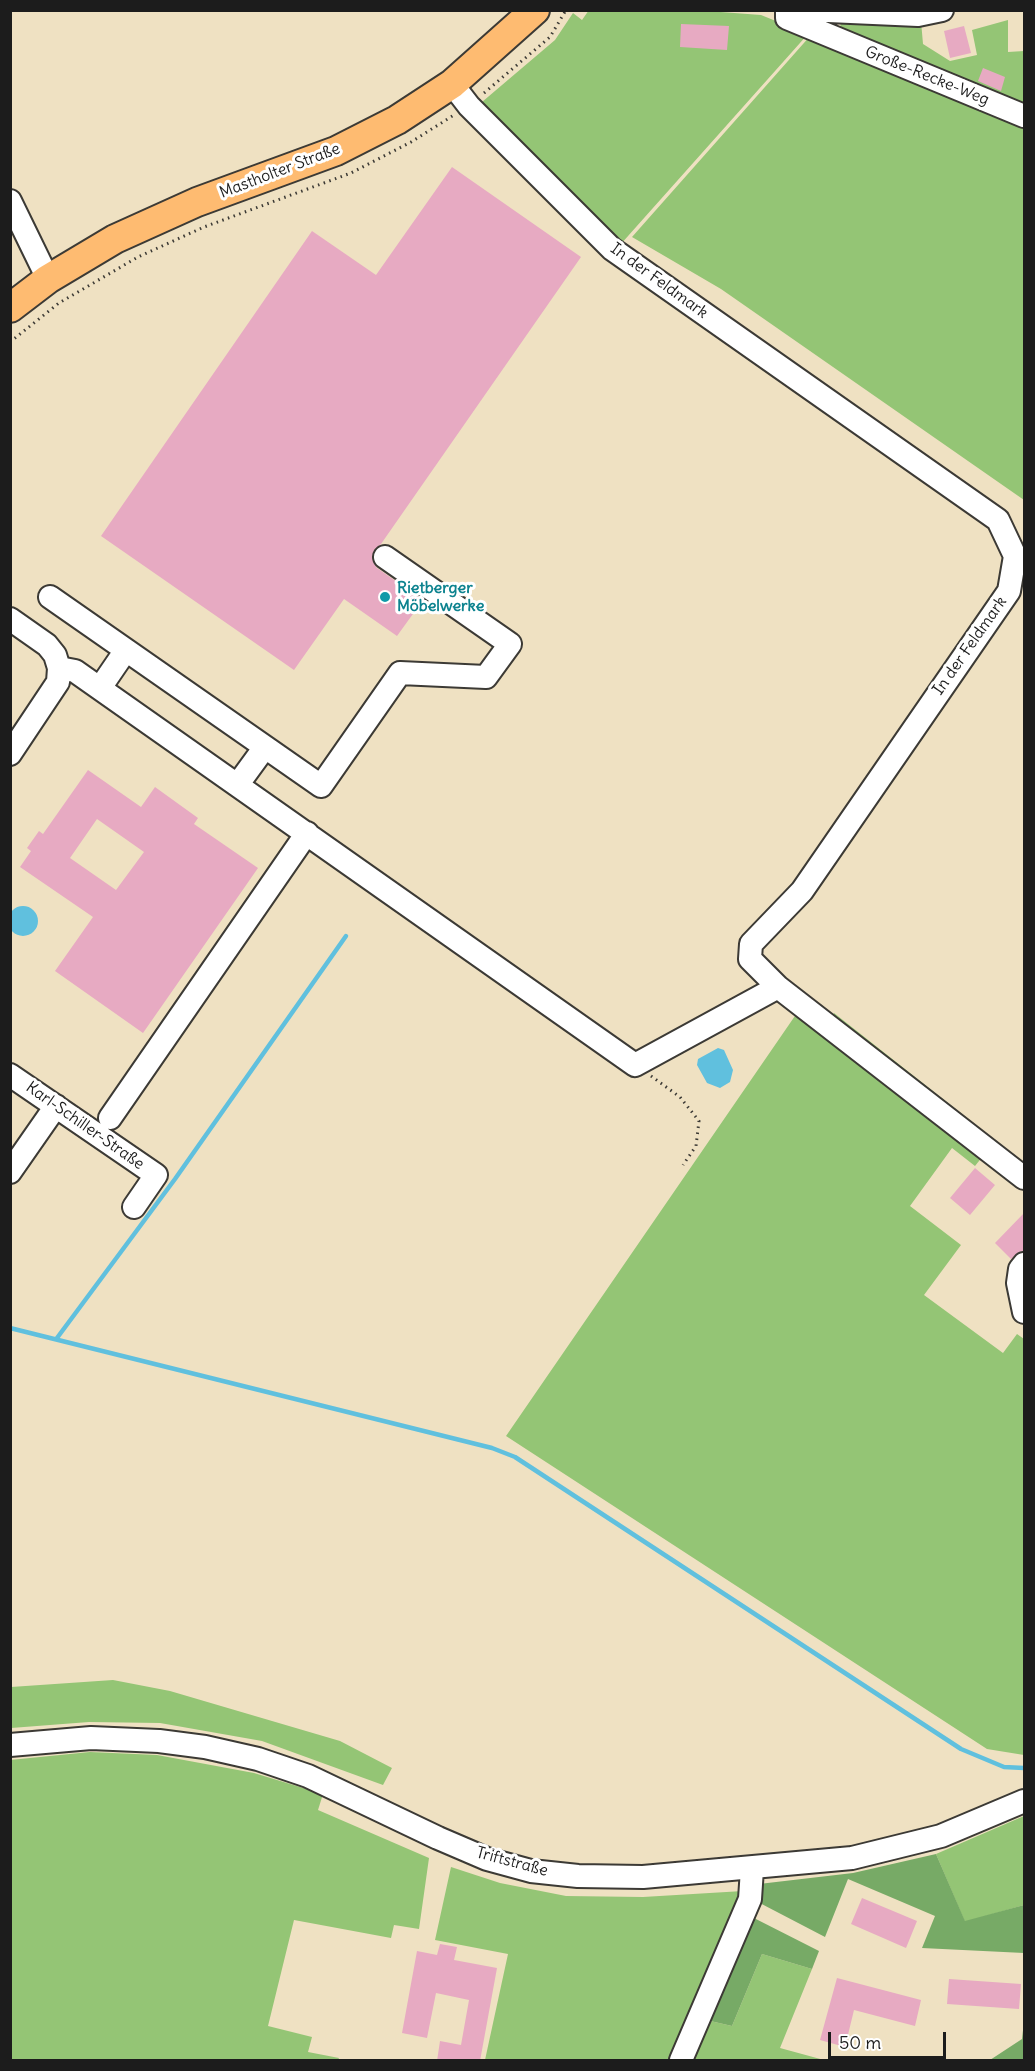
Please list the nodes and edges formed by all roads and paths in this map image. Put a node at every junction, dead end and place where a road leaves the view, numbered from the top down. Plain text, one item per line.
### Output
1 (535, 10) edge
2 (787, 10) edge
3 (806, 10) edge
4 (942, 10) edge
5 (832, 11) edge
6 (830, 35) junction
7 (452, 84) junction
8 (1024, 116) edge
9 (10, 201) edge
10 (53, 291) junction
11 (10, 308) edge
12 (10, 342) edge
13 (385, 557) dead end
14 (50, 597) dead end
15 (10, 620) edge
16 (126, 650) junction
17 (59, 668) junction
18 (100, 687) junction
19 (265, 747) junction
20 (10, 754) edge
21 (238, 784) junction
22 (307, 833) junction
23 (778, 987) junction
24 (635, 1065) junction
25 (10, 1075) edge
26 (56, 1106) junction
27 (110, 1118) dead end
28 (683, 1166) dead end
29 (10, 1172) edge
30 (1024, 1178) edge
31 (134, 1208) dead end
32 (1024, 1264) edge
33 (1024, 1312) edge
34 (10, 1745) edge
35 (1024, 1801) edge
36 (752, 1869) junction
37 (681, 2061) edge

1 - 7 main road, Mastholter Straße
2 - 6 street, Große-Recke-Weg
3 - 5 street
4 - 5 street
5 - 6 street
6 - 8 street, Große-Recke-Weg
7 - 10 main road, Mastholter Straße
7 - 23 street, In der Feldmark
9 - 10 street
10 - 11 main road, Mastholter Straße
10 - 12 path
13 - 19 street
14 - 16 street
15 - 17 street
16 - 18 street
16 - 19 street
17 - 18 street
17 - 20 street
18 - 21 street
19 - 21 street
21 - 22 street
22 - 24 street
22 - 27 street
23 - 24 street
23 - 30 street, In der Feldmark
24 - 28 path
25 - 26 street, Karl-Schiller-Straße
26 - 29 street
26 - 31 street, Karl-Schiller-Straße
32 - 33 street
34 - 36 street, Triftstraße
35 - 36 street, Triftstraße
36 - 37 street

